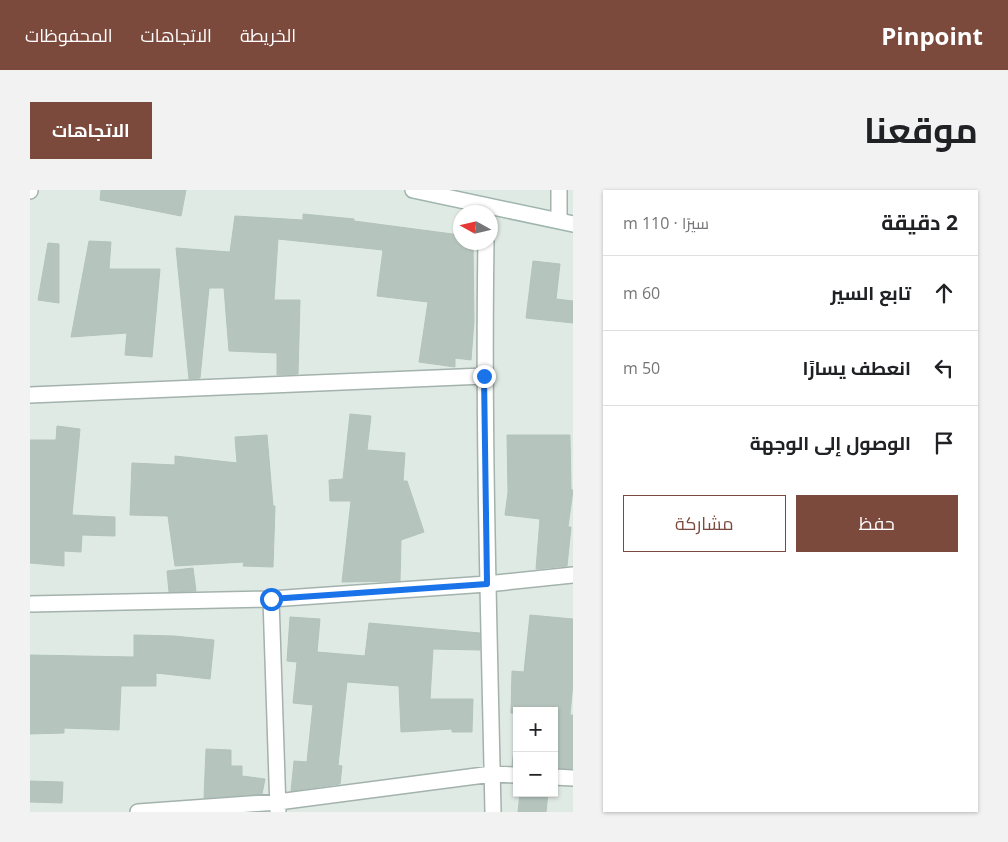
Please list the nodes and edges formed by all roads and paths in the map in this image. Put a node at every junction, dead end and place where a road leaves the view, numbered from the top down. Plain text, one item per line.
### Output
1 (413, 190) edge
2 (559, 190) edge
3 (471, 205) edge
4 (498, 211) edge
5 (566, 222) edge
6 (486, 250) edge
7 (484, 376) junction
8 (30, 395) edge
9 (573, 575) edge
10 (487, 584) junction
11 (271, 599) junction
12 (30, 604) edge
13 (492, 774) junction
14 (513, 775) edge
15 (558, 777) edge
16 (573, 778) edge
17 (278, 807) edge
18 (138, 812) edge
19 (493, 812) edge

1 - 3 street
2 - 5 street
4 - 5 street
6 - 7 street
7 - 8 street
7 - 10 street
9 - 10 street
10 - 11 street
10 - 13 street
11 - 12 street
11 - 17 street
13 - 14 street
13 - 17 street
13 - 19 street
15 - 16 street
17 - 18 street

